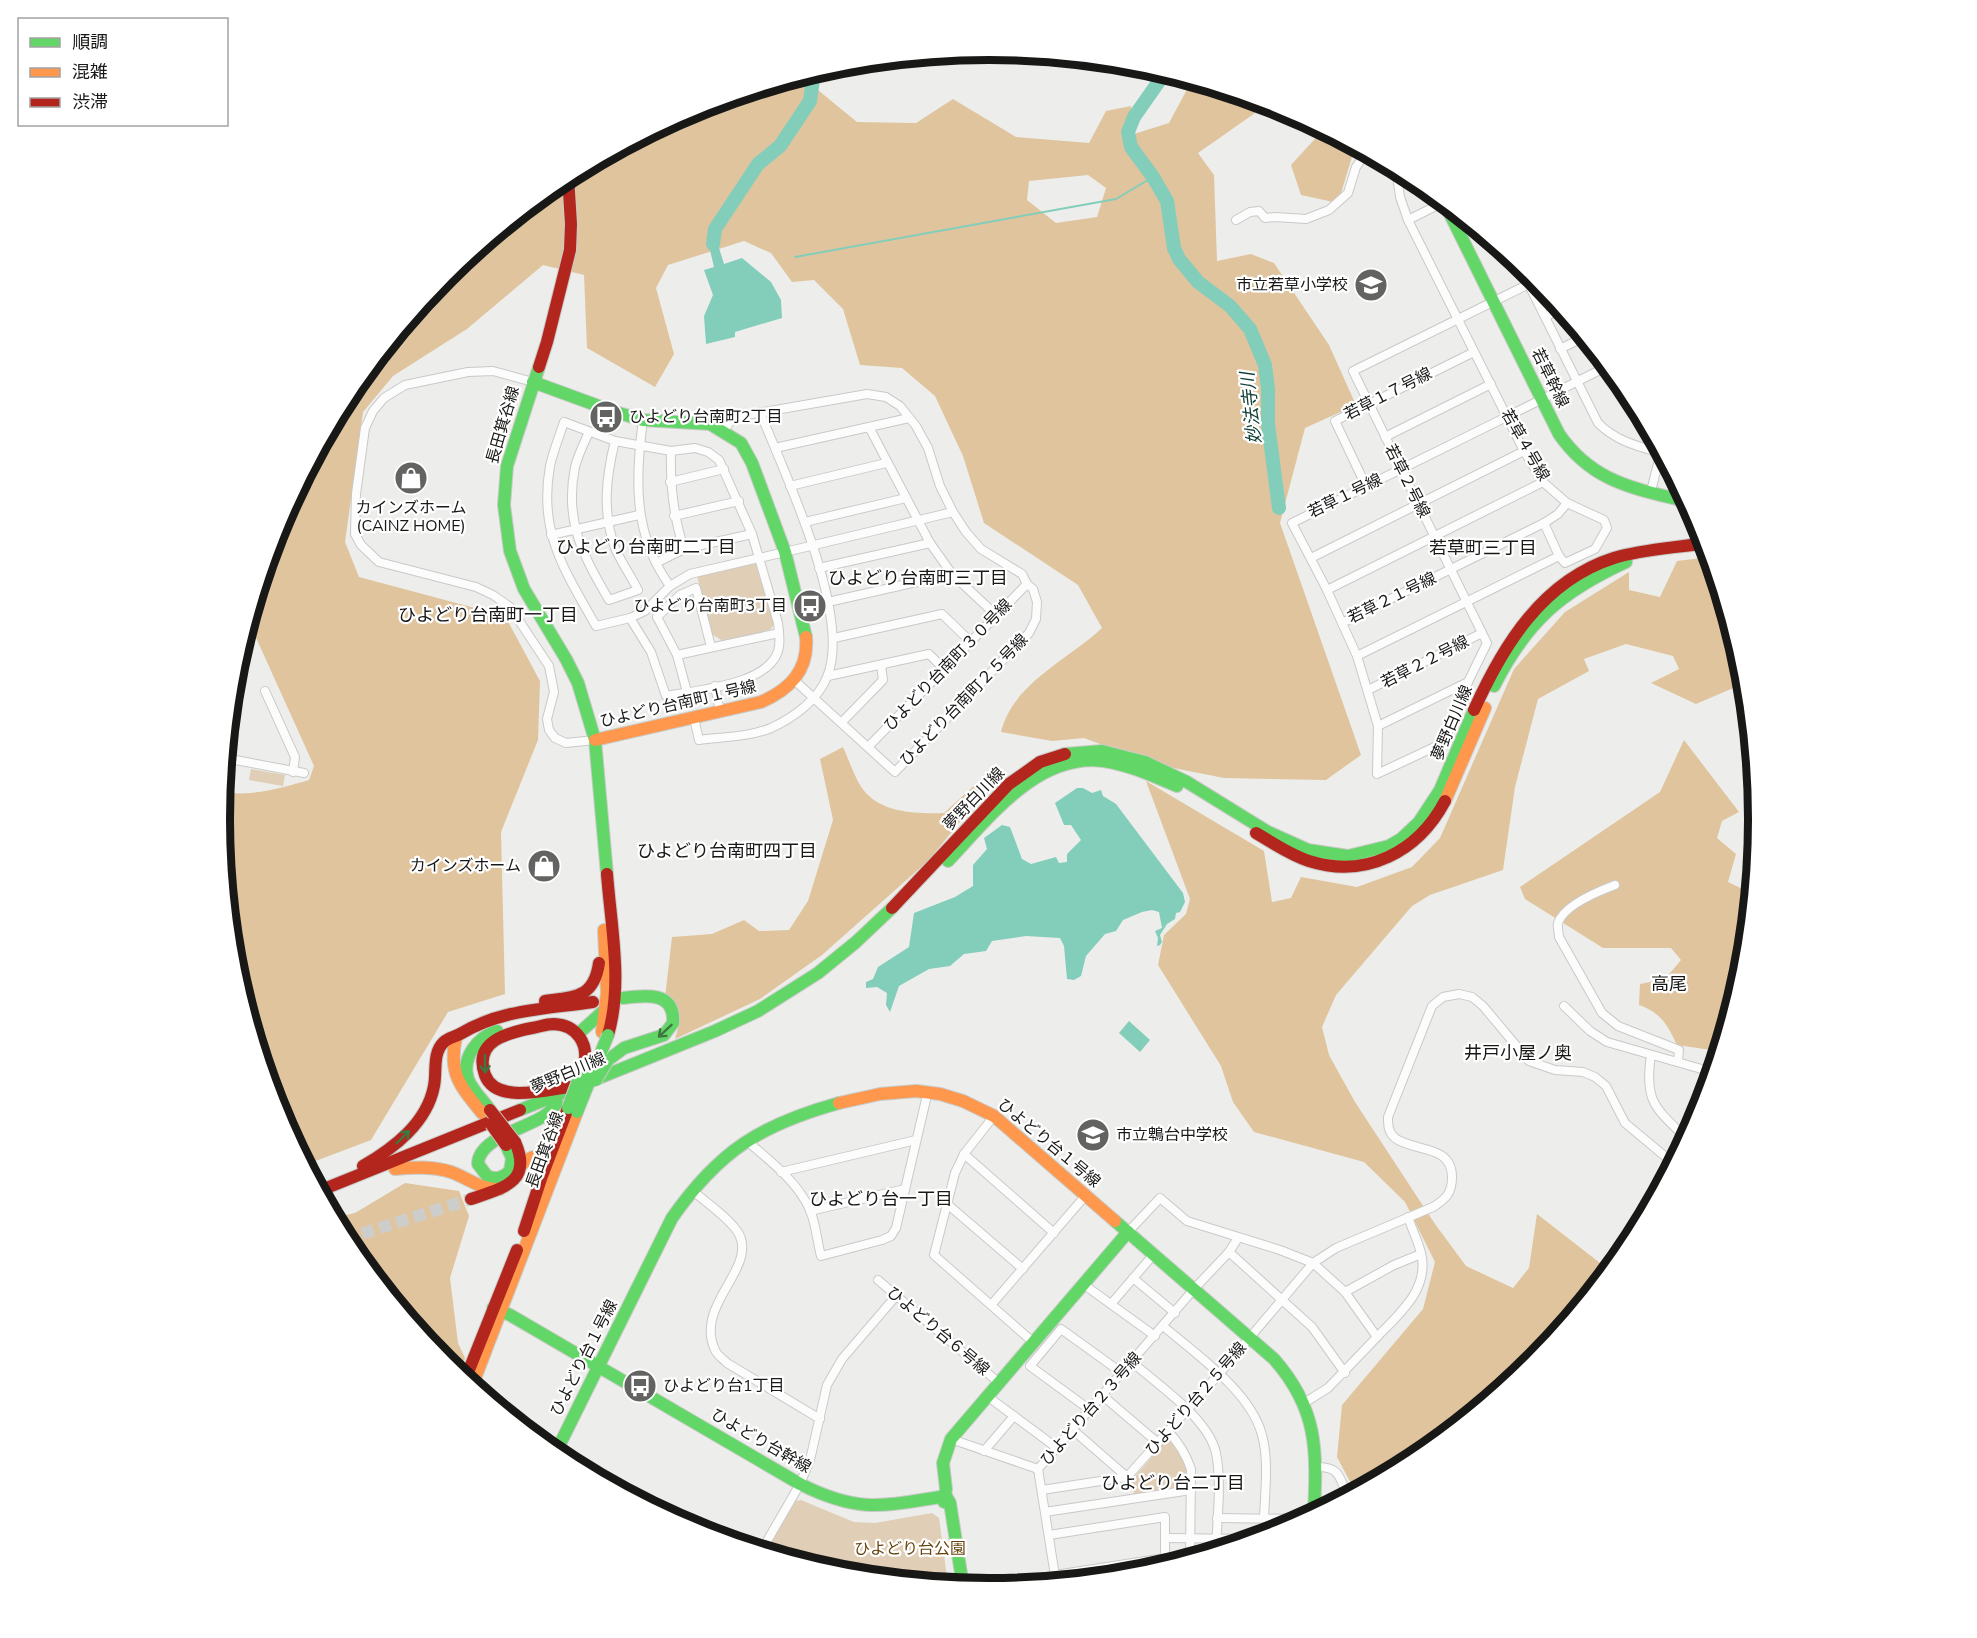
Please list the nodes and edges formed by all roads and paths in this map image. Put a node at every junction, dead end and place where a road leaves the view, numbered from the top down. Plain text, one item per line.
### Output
1 (1362, 159) edge
2 (1398, 180) edge
3 (569, 187) edge
4 (1436, 206) edge
5 (1452, 217) edge
6 (1236, 220) dead end
7 (1408, 220) junction
8 (1528, 285) edge
9 (1538, 296) edge
10 (1493, 302) junction
11 (1553, 313) edge
12 (1545, 317) junction
13 (1458, 319) junction
14 (1577, 340) edge
15 (1560, 349) junction
16 (1474, 351) junction
17 (1600, 370) edge
18 (533, 382) junction
19 (1576, 382) junction
20 (1491, 384) junction
21 (1542, 399) junction
22 (1369, 404) junction
23 (760, 412) junction
24 (1507, 416) junction
25 (909, 418) junction
26 (643, 420) junction
27 (869, 428) junction
28 (724, 431) junction
29 (589, 432) junction
30 (1385, 437) junction
31 (615, 441) junction
32 (639, 446) junction
33 (775, 448) junction
34 (1651, 450) edge
35 (671, 451) junction
36 (1524, 451) junction
37 (886, 463) junction
38 (1658, 463) edge
39 (724, 469) junction
40 (1401, 469) junction
41 (670, 482) junction
42 (1543, 482) junction
43 (790, 486) junction
44 (1366, 486) junction
45 (1651, 491) junction
46 (906, 498) junction
47 (1676, 498) edge
48 (739, 501) junction
49 (1567, 502) junction
50 (1418, 504) junction
51 (953, 512) junction
52 (639, 515) junction
53 (674, 516) junction
54 (919, 520) junction
55 (608, 522) junction
56 (804, 522) junction
57 (1544, 523) junction
58 (575, 529) junction
59 (752, 534) junction
60 (551, 535) junction
61 (1435, 536) junction
62 (1694, 539) edge
63 (930, 543) junction
64 (1696, 544) edge
65 (812, 545) junction
66 (684, 549) junction
67 (1698, 551) edge
68 (786, 552) junction
69 (1559, 556) junction
70 (760, 558) junction
71 (1311, 558) junction
72 (1623, 559) junction
73 (656, 563) junction
74 (819, 568) junction
75 (1451, 569) junction
76 (952, 574) junction
77 (1027, 584) junction
78 (670, 586) junction
79 (1327, 590) junction
80 (1466, 601) junction
81 (828, 602) junction
82 (996, 615) junction
83 (630, 618) junction
84 (1342, 623) junction
85 (780, 633) junction
86 (1482, 633) junction
87 (834, 638) junction
88 (970, 641) junction
89 (711, 647) junction
90 (677, 655) junction
91 (1357, 656) junction
92 (881, 665) junction
93 (944, 669) junction
94 (828, 676) junction
95 (794, 680) junction
96 (1468, 682) junction
97 (715, 686) junction
98 (1368, 690) junction
99 (265, 691) dead end
100 (687, 692) junction
101 (814, 698) junction
102 (720, 712) junction
103 (694, 718) junction
104 (842, 722) junction
105 (1378, 726) junction
106 (595, 740) junction
107 (869, 746) junction
108 (232, 759) edge
109 (293, 772) junction
110 (304, 773) dead end
111 (1615, 885) dead end
112 (603, 913) junction
113 (615, 971) junction
114 (623, 998) dead end
115 (593, 1002) dead end
116 (1564, 1006) dead end
117 (605, 1011) junction
118 (508, 1015) junction
119 (543, 1025) junction
120 (578, 1034) junction
121 (605, 1034) junction
122 (456, 1037) junction
123 (1651, 1055) junction
124 (1677, 1061) junction
125 (1705, 1070) edge
126 (580, 1086) junction
127 (928, 1091) junction
128 (569, 1108) junction
129 (486, 1112) junction
130 (994, 1116) junction
131 (1680, 1132) edge
132 (916, 1140) junction
133 (747, 1141) junction
134 (511, 1143) junction
135 (964, 1154) junction
136 (1667, 1158) edge
137 (522, 1164) junction
138 (395, 1169) junction
139 (545, 1169) junction
140 (782, 1172) junction
141 (325, 1187) edge
142 (326, 1188) edge
143 (905, 1188) junction
144 (500, 1189) junction
145 (692, 1190) junction
146 (330, 1196) edge
147 (1086, 1196) junction
148 (471, 1199) tunnel mouth
149 (946, 1203) junction
150 (810, 1211) junction
151 (1408, 1217) junction
152 (524, 1231) junction
153 (1128, 1232) junction
154 (1054, 1233) junction
155 (1238, 1238) junction
156 (1229, 1252) junction
157 (1154, 1254) junction
158 (1421, 1254) junction
159 (1313, 1263) junction
160 (1023, 1269) junction
161 (1133, 1278) junction
162 (878, 1280) dead end
163 (1083, 1284) junction
164 (1195, 1288) junction
165 (1345, 1292) junction
166 (896, 1296) junction
167 (1282, 1299) junction
168 (992, 1304) junction
169 (1111, 1304) junction
170 (496, 1313) junction
171 (1175, 1313) junction
172 (1163, 1326) junction
173 (1155, 1336) junction
174 (1251, 1336) junction
175 (1377, 1337) junction
176 (1033, 1342) junction
177 (1132, 1362) junction
178 (597, 1370) junction
179 (469, 1372) edge
180 (1122, 1373) junction
181 (1345, 1373) junction
182 (1219, 1374) junction
183 (475, 1378) edge
184 (998, 1382) junction
185 (987, 1396) junction
186 (1103, 1396) junction
187 (1304, 1403) junction
188 (1090, 1410) junction
189 (1187, 1410) junction
190 (1014, 1416) junction
191 (820, 1419) junction
192 (1073, 1430) junction
193 (1168, 1431) junction
194 (951, 1439) junction
195 (1158, 1443) junction
196 (560, 1445) edge
197 (1058, 1448) junction
198 (984, 1451) junction
199 (1316, 1467) junction
200 (1038, 1469) junction
201 (1127, 1477) junction
202 (798, 1487) junction
203 (1344, 1489) edge
204 (1042, 1490) junction
205 (1191, 1490) junction
206 (946, 1501) junction
207 (1314, 1504) edge
208 (1045, 1512) junction
209 (1217, 1518) junction
210 (1264, 1518) junction
211 (1282, 1518) edge
212 (1049, 1535) junction
213 (1166, 1538) junction
214 (1190, 1538) junction
215 (1216, 1538) junction
216 (1231, 1538) edge
217 (1216, 1543) edge
218 (765, 1544) edge
219 (1190, 1551) edge
220 (1165, 1557) edge
221 (1054, 1575) edge
222 (954, 1577) edge
223 (961, 1577) edge

1 - 6 street
2 - 7 street, 若草４号線
3 - 18 street, 長田箕谷線
4 - 7 street
5 - 10 street, 若草幹線
7 - 13 street, 若草４号線
8 - 10 street, 若草２号線
9 - 12 street
10 - 13 street, 若草２号線
10 - 21 street, 若草幹線
11 - 12 street
12 - 15 street
13 - 16 street, 若草４号線
13 - 22 street, 若草２号線
14 - 15 street
15 - 19 street
16 - 20 street, 若草４号線
16 - 22 street, 若草１７号線
17 - 19 street, 若草１号線
18 - 26 street
18 - 106 street, 長田箕谷線
18 - 106 street
19 - 21 street, 若草１号線
19 - 34 street
20 - 24 street, 若草４号線
20 - 30 street
21 - 24 street, 若草１号線
21 - 45 street, 若草幹線
22 - 30 street, 若草２号線
22 - 44 street, 若草１７号線
23 - 25 street, ひよどり台南町２５号線
23 - 28 street, ひよどり台南町２５号線
23 - 33 street
24 - 36 street, 若草４号線
24 - 40 street, 若草１号線
25 - 27 street
25 - 51 street, ひよどり台南町２５号線
26 - 28 street
26 - 32 street
27 - 33 street
27 - 37 street
28 - 68 street
29 - 31 street
29 - 58 street
29 - 60 street
30 - 40 street, 若草２号線
31 - 32 street
31 - 55 street
32 - 35 street
32 - 52 street
33 - 43 street
35 - 39 street
35 - 41 street
36 - 42 street, 若草４号線
36 - 50 street
37 - 43 street
37 - 46 street
38 - 45 street
39 - 41 street
39 - 48 street
40 - 44 street, 若草１号線
40 - 50 street, 若草２号線
41 - 53 street
42 - 49 street, 若草４号線
42 - 61 street
43 - 56 street
44 - 71 street, 若草１号線
45 - 47 street, 若草幹線
46 - 54 street
46 - 56 street
48 - 53 street
48 - 59 street
49 - 57 street, 若草２１号線
49 - 69 street, 若草４号線
50 - 61 street, 若草２号線
50 - 71 street
51 - 54 street
51 - 77 street, ひよどり台南町２５号線
52 - 55 street
52 - 73 street
53 - 66 street
54 - 63 street
54 - 65 street
55 - 58 street
55 - 58 street
56 - 65 street
57 - 69 street
57 - 75 street, 若草２１号線
58 - 60 street
59 - 66 street
59 - 70 street
60 - 83 street
61 - 75 street, 若草２号線
61 - 79 street
62 - 72 street
63 - 74 street
63 - 76 street
64 - 72 street, 夢野白川線
65 - 68 street
65 - 74 street
66 - 73 street
67 - 72 street
68 - 70 street
68 - 95 street
69 - 80 street, 若草４号線
70 - 78 street
70 - 85 street
71 - 79 street, 若草１号線
72 - 126 street, 夢野白川線
72 - 128 street, 夢野白川線
73 - 78 street
74 - 81 street
75 - 80 street, 若草２号線
75 - 84 street, 若草２１号線
76 - 81 street
76 - 82 street
77 - 82 street, ひよどり台南町３０号線
77 - 107 street, ひよどり台南町２５号線
78 - 83 street
79 - 84 street, 若草１号線
80 - 86 street, 若草２号線
80 - 91 street, 若草４号線
81 - 87 street
82 - 88 street, ひよどり台南町３０号線
83 - 100 street
84 - 91 street, 若草１号線
85 - 89 street
85 - 97 street
86 - 96 street
86 - 98 street, 若草２２号線
87 - 88 street
87 - 94 street
88 - 93 street, ひよどり台南町３０号線
89 - 90 street
89 - 90 street
90 - 100 street
91 - 98 street, 若草１号線
92 - 93 street
92 - 94 street
92 - 104 street
93 - 107 street, ひよどり台南町３０号線
94 - 101 street
95 - 101 street, ひよどり台南町２５号線
95 - 102 street, ひよどり台南町１号線
96 - 105 street
96 - 105 street, 若草１号線
97 - 100 street
97 - 102 street
98 - 105 street, 若草１号線
99 - 109 street
101 - 103 street
101 - 104 street, ひよどり台南町２５号線
102 - 103 street, ひよどり台南町１号線
103 - 106 street, ひよどり台南町１号線
104 - 107 street, ひよどり台南町２５号線
106 - 112 street, 長田箕谷線
106 - 113 street, 長田箕谷線
108 - 109 street
109 - 110 street
111 - 124 street
112 - 117 street, 長田箕谷線
112 - 118 street
113 - 117 street
113 - 121 street, 長田箕谷線
114 -> 128 street, bridge
115 - 118 street
116 - 123 street
117 - 120 street
117 - 121 street, 長田箕谷線
118 - 122 street
119 - 120 street
119 -> 126 street
119 - 129 street
120 - 128 street, bridge
121 - 128 street, 長田箕谷線, bridge
122 - 129 street
141 -> 122 street
123 - 124 street
123 - 131 street
124 - 125 street
126 - 142 street, 夢野白川線
127 - 130 street, ひよどり台１号線
127 - 132 street
127 - 133 street, ひよどり台１号線
128 - 134 street
128 - 138 street, 夢野白川線
128 - 139 street
128 - 152 street, 長田箕谷線
128 - 170 street, 長田箕谷線
129 - 134 street, bridge
130 - 135 street
130 - 147 street, ひよどり台１号線
132 - 140 street
132 - 143 street
133 - 140 street
133 - 145 street, ひよどり台１号線
134 - 137 street
135 - 149 street
135 - 154 street
136 - 151 street, ひよどり台２５号線
137 - 139 street
137 - 144 street
138 - 144 street
138 - 146 street, 夢野白川線
139 - 152 street
140 - 150 street
143 - 150 street
143 - 150 street
144 - 148 street
145 - 178 street, ひよどり台１号線
145 - 191 street
147 - 153 street, ひよどり台１号線
147 - 154 street
149 - 160 street
149 - 168 street
151 - 158 street
151 - 159 street, ひよどり台２５号線
152 - 170 street, 長田箕谷線
153 - 155 street
153 - 157 street, ひよどり台１号線
153 - 163 street
154 - 160 street
155 - 156 street, ひよどり台２３号線
155 - 159 street
156 - 164 street, ひよどり台２３号線
156 - 167 street
157 - 161 street
157 - 164 street, ひよどり台１号線
158 - 165 street
158 - 175 street
159 - 165 street
159 - 167 street, ひよどり台２５号線
160 - 168 street
161 - 169 street
161 - 171 street
162 - 166 street, ひよどり台６号線
163 - 169 street
163 - 176 street
164 - 171 street, ひよどり台２３号線
164 - 174 street, ひよどり台１号線
165 - 175 street
166 - 184 street, ひよどり台６号線
166 - 191 street
167 - 174 street, ひよどり台２５号線
167 - 181 street
168 - 176 street
169 - 173 street
170 - 178 street, ひよどり台幹線
170 - 179 street, 長田箕谷線
170 - 183 street, 長田箕谷線
171 - 172 street, ひよどり台２３号線
172 - 173 street, ひよどり台２３号線
172 - 182 street
173 - 177 street, ひよどり台２３号線
174 - 182 street, ひよどり台２５号線
174 - 187 street, ひよどり台１号線
175 - 181 street
176 - 184 street
177 - 180 street, ひよどり台２３号線
177 - 189 street
178 - 196 street, ひよどり台１号線
178 - 202 street, ひよどり台幹線
180 - 186 street, ひよどり台２３号線
180 - 188 street
181 - 187 street
182 - 189 street, ひよどり台２５号線
182 - 210 street
184 - 185 street
185 - 190 street
185 - 194 street
186 - 188 street, ひよどり台２３号線
186 - 195 street
187 - 199 street, ひよどり台１号線
188 - 192 street, ひよどり台２３号線
189 - 193 street, ひよどり台２５号線
189 - 209 street
190 - 197 street
190 - 198 street
191 - 202 street
192 - 197 street, ひよどり台２３号線
192 - 201 street
193 - 195 street, ひよどり台２５号線
193 - 205 street
194 - 198 street
194 - 206 street
195 - 201 street, ひよどり台２５号線
197 - 200 street, ひよどり台２３号線
198 - 200 street
199 - 203 street
199 - 207 street, ひよどり台１号線
200 - 204 street, ひよどり台２３号線
201 - 204 street
202 - 206 street, ひよどり台幹線
202 - 218 street
204 - 208 street, ひよどり台２３号線
205 - 208 street
205 - 214 street
206 - 222 street
206 - 223 street
208 - 212 street, ひよどり台２３号線
209 - 210 street
209 - 215 street
210 - 211 street
212 - 213 street
212 - 221 street, ひよどり台２３号線
213 - 214 street
213 - 220 street
214 - 215 street
214 - 219 street
215 - 216 street
215 - 217 street

